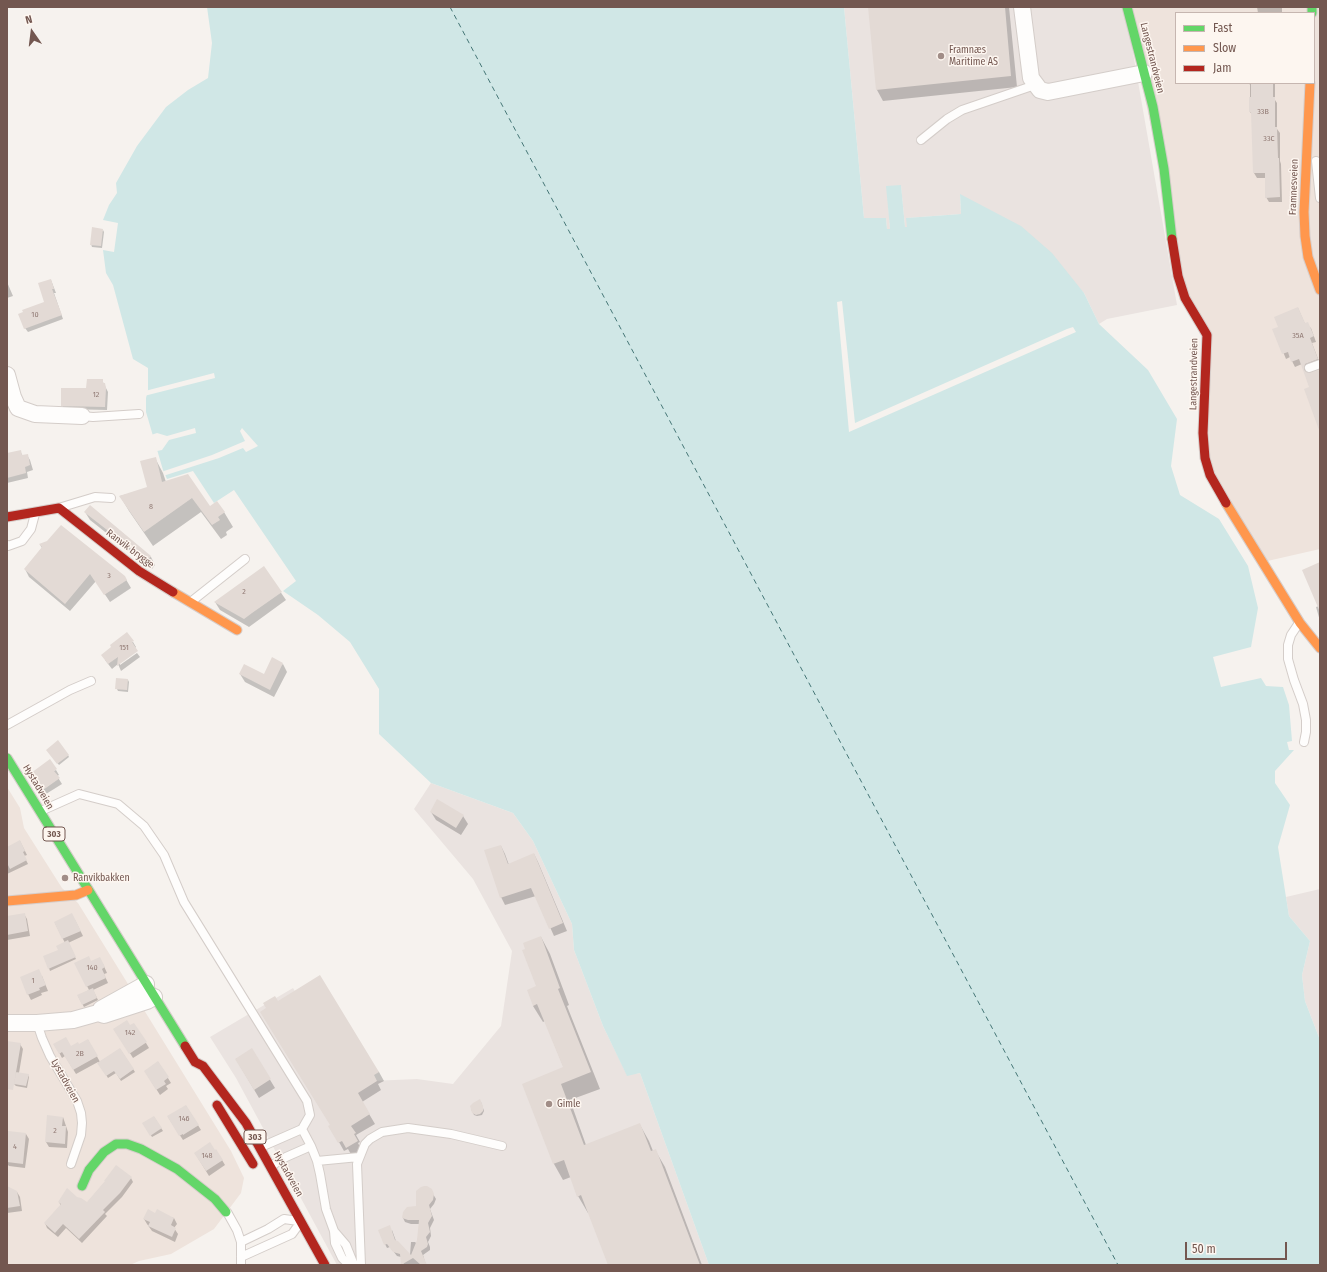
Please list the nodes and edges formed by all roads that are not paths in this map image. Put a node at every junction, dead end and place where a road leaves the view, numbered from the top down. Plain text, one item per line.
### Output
1 (1022, 7) edge
2 (1127, 7) edge
3 (1144, 73) junction
4 (1310, 84) edge
5 (1035, 85) junction
6 (921, 140) dead end
7 (1307, 151) junction
8 (1320, 198) edge
9 (1320, 290) edge
10 (1320, 364) edge
11 (1309, 368) dead end
12 (7, 375) edge
13 (139, 414) dead end
14 (82, 416) joint
15 (111, 498) dead end
16 (59, 508) junction
17 (35, 513) junction
18 (7, 517) edge
19 (7, 545) edge
20 (245, 559) dead end
21 (190, 603) junction
22 (1300, 623) junction
23 (237, 630) dead end
24 (1320, 648) edge
25 (91, 681) dead end
26 (7, 726) edge
27 (1304, 742) dead end
28 (7, 758) edge
29 (40, 812) junction
30 (88, 890) junction
31 (7, 901) edge
32 (150, 991) junction
33 (7, 1023) edge
34 (37, 1023) junction
35 (195, 1062) junction
36 (200, 1077) dead end
37 (211, 1096) dead end
38 (302, 1129) junction
39 (311, 1146) junction
40 (502, 1146) dead end
41 (261, 1147) junction
42 (359, 1157) junction
43 (317, 1161) junction
44 (71, 1164) dead end
45 (271, 1166) junction
46 (255, 1167) junction
47 (82, 1186) dead end
48 (278, 1208) dead end
49 (226, 1212) joint
50 (284, 1219) junction
51 (301, 1221) junction
52 (334, 1231) junction
53 (292, 1234) junction
54 (241, 1242) junction
55 (297, 1243) dead end
56 (241, 1261) edge
57 (325, 1265) edge
58 (349, 1265) edge
59 (354, 1265) edge
60 (361, 1265) edge

1 - 5 street
2 - 3 street, Langestrandveien
3 - 5 street
3 - 22 street, Langestrandveien
4 - 7 street, Framnesveien
5 - 6 lane
7 - 8 lane
7 - 9 street, Framnesveien
10 - 11 lane
12 - 14 street
13 - 14 lane
15 - 16 lane
16 - 17 street
16 - 21 street, Ranvik brygge
17 - 18 street
17 - 19 lane
20 - 21 lane
21 - 23 street, Ranvik brygge
22 - 24 street, Langestrandveien
22 - 27 lane
25 - 26 lane
28 - 29 street, Hystadveien / 303
29 - 30 street, Hystadveien / 303
29 - 38 lane
30 - 31 street
30 - 32 street, Hystadveien / 303
32 - 34 street
32 - 35 street, Hystadveien / 303
33 - 34 street
34 - 44 lane, Lystadveien
35 - 36 street, Hystadveien / 303
35 - 41 street, Hystadveien / 303
37 - 46 street, 303
38 - 39 lane
38 - 41 lane
39 - 43 lane
39 - 45 lane
40 - 42 lane
41 - 45 street, Hystadveien / 303
41 - 46 lane
42 - 43 lane
42 - 60 lane
43 - 52 lane
45 - 46 lane
45 - 51 street, Hystadveien / 303
47 - 49 street
48 - 50 street
49 - 54 lane
50 - 51 lane
50 - 53 street
50 - 54 lane
51 - 53 lane
51 - 57 street, Hystadveien / 303
52 - 58 lane
52 - 59 lane
53 - 55 street
53 - 56 lane
54 - 56 lane

